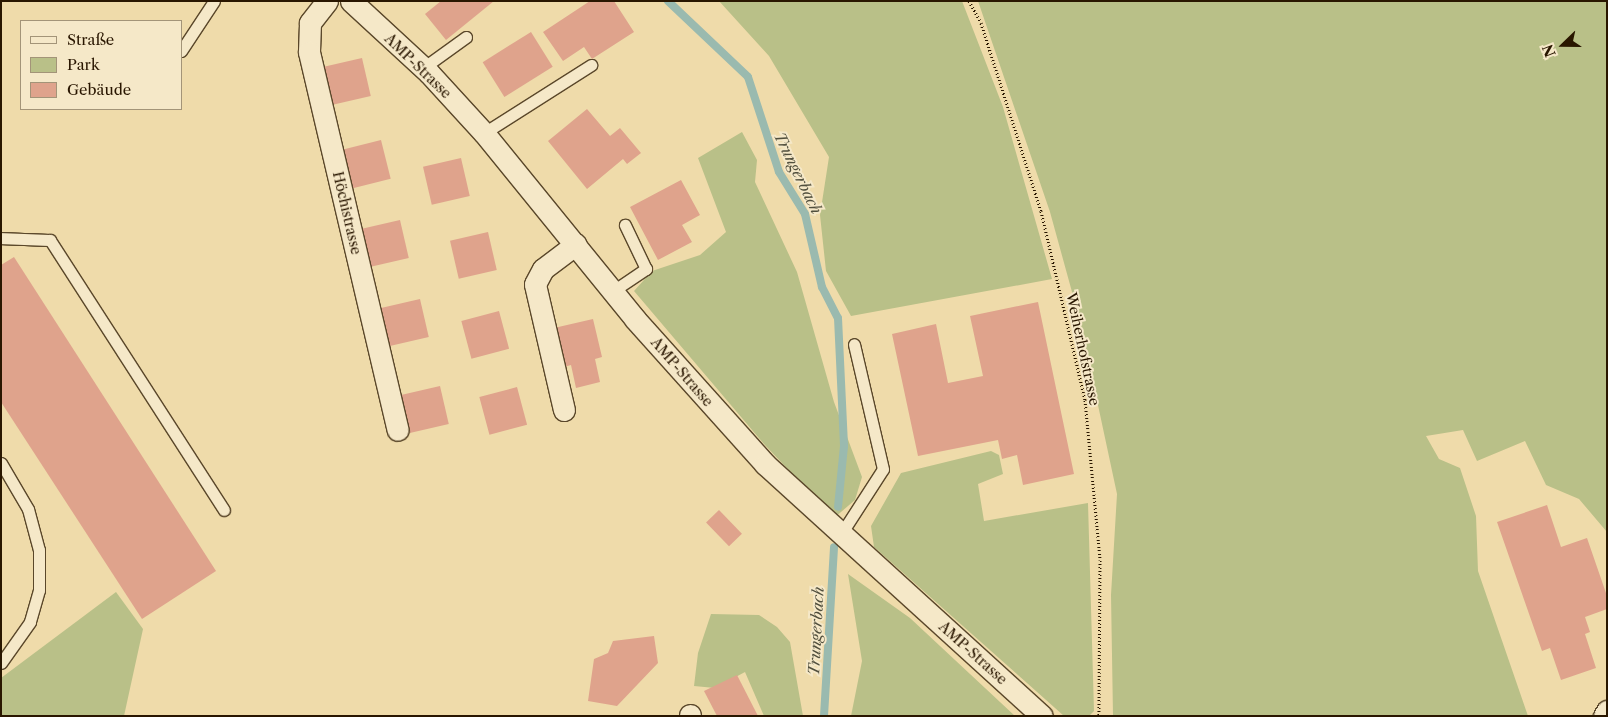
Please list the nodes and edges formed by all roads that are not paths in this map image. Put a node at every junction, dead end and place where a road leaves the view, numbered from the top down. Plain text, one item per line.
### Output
1 (214, 1) edge
2 (327, 1) edge
3 (351, 1) edge
4 (466, 37) dead end
5 (182, 49) edge
6 (591, 65) dead end
7 (423, 68) junction
8 (484, 133) junction
9 (625, 225) dead end
10 (1, 238) edge
11 (576, 244) junction
12 (613, 291) junction
13 (854, 344) dead end
14 (564, 410) dead end
15 (398, 430) dead end
16 (1, 463) edge
17 (224, 510) dead end
18 (841, 534) junction
19 (1, 663) edge
20 (1607, 711) edge
21 (1042, 716) edge
22 (1604, 716) edge

1 - 5 lane
2 - 15 street, Höchistrasse
3 - 7 street, AMP-Strasse
4 - 7 lane
6 - 8 lane
7 - 8 street, AMP-Strasse
8 - 11 street, AMP-Strasse
9 - 12 lane
10 - 17 lane
11 - 12 street, AMP-Strasse
11 - 14 street
12 - 18 street, AMP-Strasse
13 - 18 lane
16 - 19 lane
18 - 21 street, AMP-Strasse
20 - 22 street

